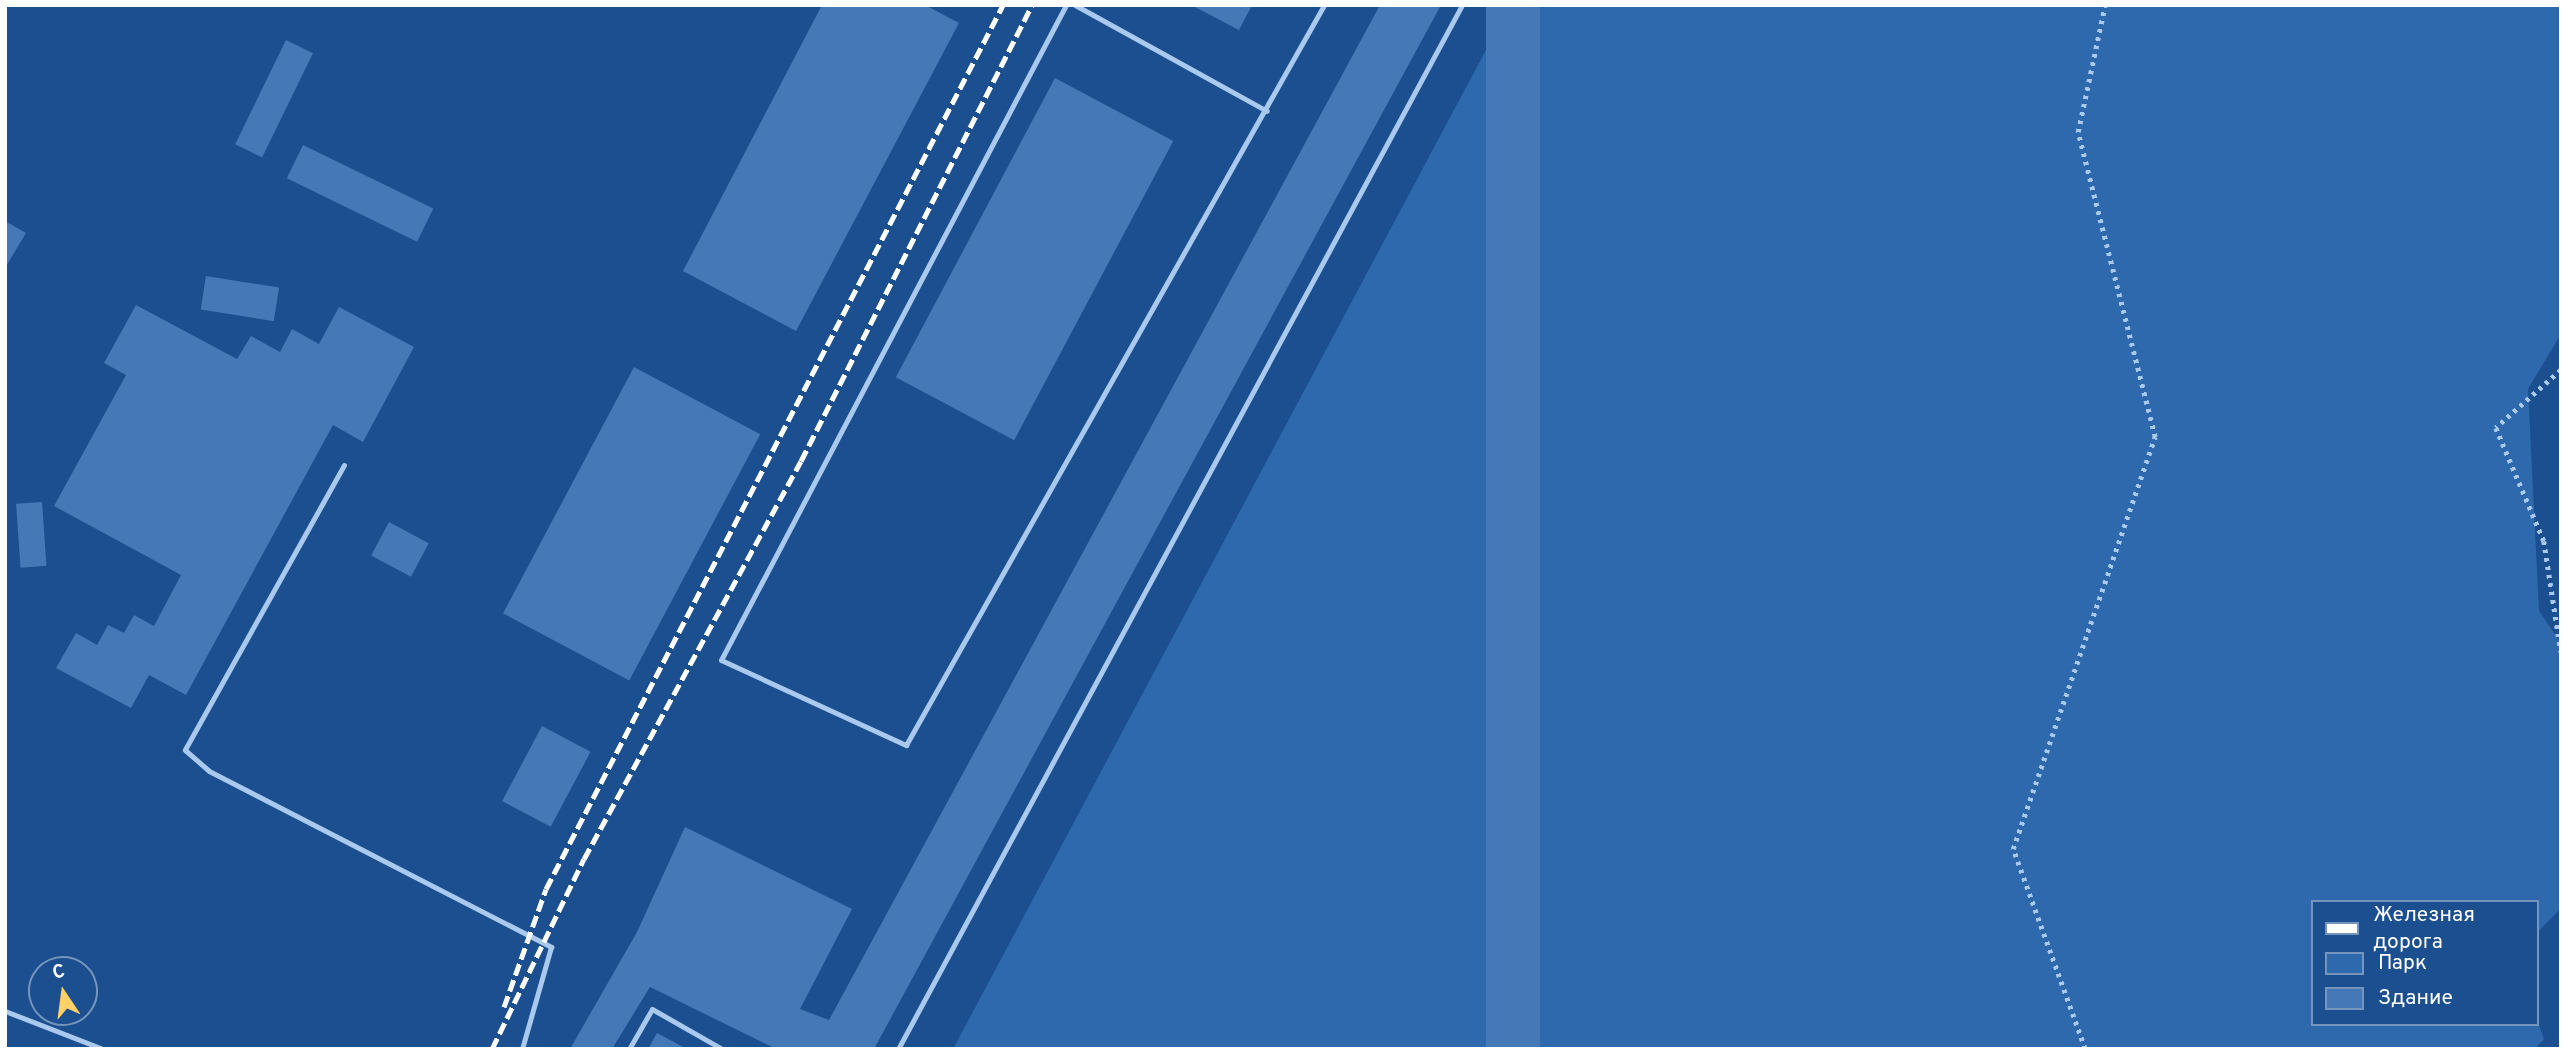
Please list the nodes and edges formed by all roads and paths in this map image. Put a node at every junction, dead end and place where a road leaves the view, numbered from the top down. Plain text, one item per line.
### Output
1 (1066, 5) edge
2 (1075, 5) edge
3 (1324, 5) edge
4 (1462, 5) edge
5 (2105, 5) edge
6 (1267, 111) junction
7 (2561, 370) edge
8 (344, 465) dead end
9 (2561, 652) edge
10 (5, 1012) edge
11 (103, 1049) edge
12 (522, 1049) edge
13 (629, 1049) edge
14 (722, 1049) edge
15 (898, 1049) edge
16 (2085, 1049) edge

1 - 6 lane
2 - 6 lane
3 - 6 lane
4 - 15 lane
5 - 16 path
7 - 9 path
8 - 12 lane
10 - 11 lane
13 - 14 lane

